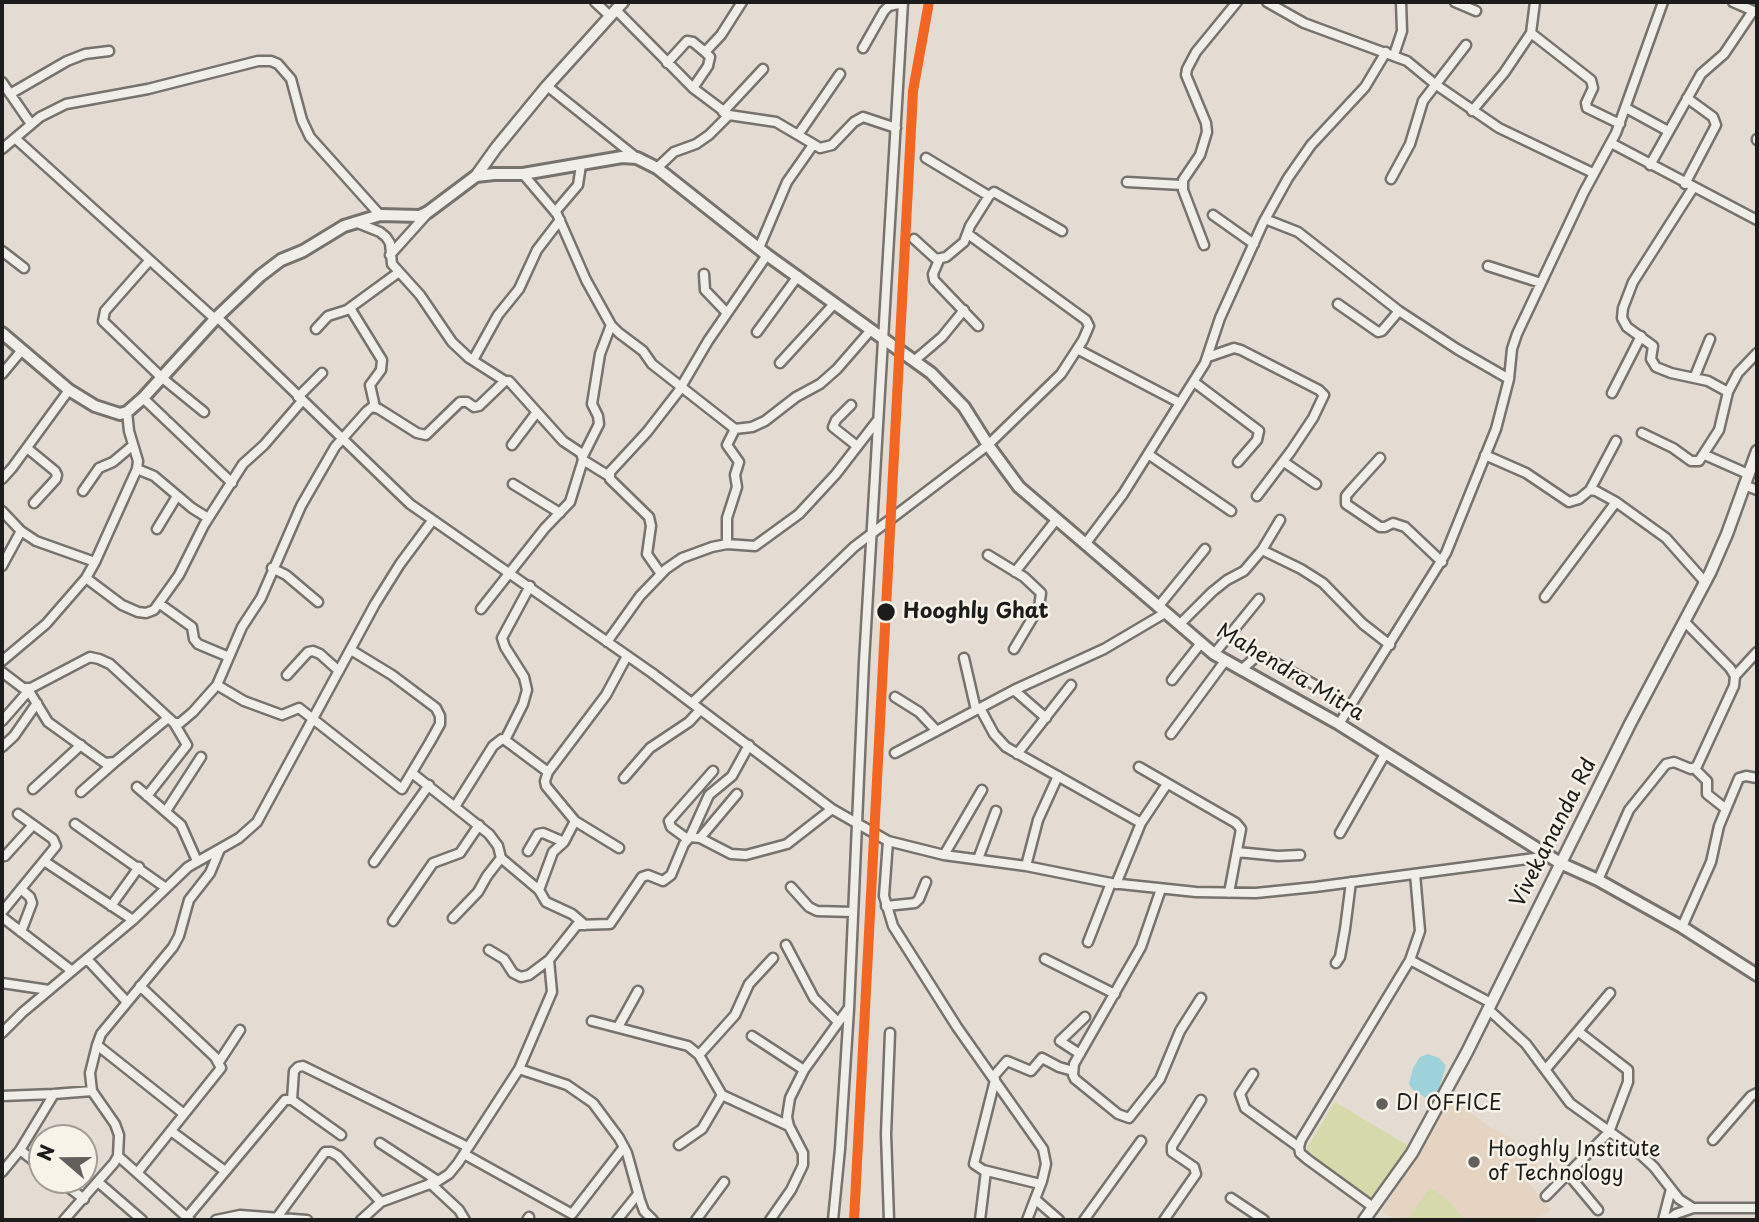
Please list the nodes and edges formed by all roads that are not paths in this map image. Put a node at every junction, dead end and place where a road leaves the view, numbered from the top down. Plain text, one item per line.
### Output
1 (595, 2) edge
2 (742, 2) edge
3 (903, 2) edge
4 (1237, 2) edge
5 (1267, 2) edge
6 (1401, 2) edge
7 (1455, 2) edge
8 (1535, 2) edge
9 (1663, 2) edge
10 (1733, 2) edge
11 (887, 4) edge
12 (616, 9) edge
13 (1476, 11) dead end
14 (1755, 12) edge
15 (1531, 33) junction
16 (1466, 46) dead end
17 (863, 48) dead end
18 (109, 51) dead end
19 (705, 52) junction
20 (1390, 54) junction
21 (667, 63) junction
22 (763, 69) dead end
23 (840, 74) dead end
24 (2, 82) edge
25 (1435, 84) junction
26 (547, 86) junction
27 (693, 88) junction
28 (10, 94) junction
29 (1687, 98) junction
30 (1626, 108) junction
31 (1472, 111) junction
32 (726, 113) junction
33 (31, 124) junction
34 (1620, 124) junction
35 (895, 128) junction
36 (1668, 131) junction
37 (798, 135) junction
38 (16, 139) junction
39 (1611, 144) junction
40 (813, 145) junction
41 (2, 149) edge
42 (637, 158) junction
43 (926, 158) dead end
44 (581, 164) junction
45 (1650, 165) junction
46 (657, 168) junction
47 (1593, 173) junction
48 (523, 174) junction
49 (476, 177) junction
50 (1391, 178) dead end
51 (1127, 182) dead end
52 (1182, 185) junction
53 (1689, 186) junction
54 (989, 196) junction
55 (428, 212) junction
56 (555, 212) junction
57 (380, 215) junction
58 (1213, 215) dead end
59 (1756, 217) edge
60 (1265, 219) junction
61 (560, 220) junction
62 (355, 222) junction
63 (1062, 231) dead end
64 (968, 234) junction
65 (914, 239) dead end
66 (1254, 244) junction
67 (1204, 245) dead end
68 (2, 251) edge
69 (763, 252) junction
70 (390, 255) junction
71 (939, 260) junction
72 (149, 261) junction
73 (1488, 266) dead end
74 (24, 268) dead end
75 (398, 272) junction
76 (704, 274) dead end
77 (798, 276) junction
78 (1541, 283) junction
79 (834, 304) junction
80 (1338, 304) dead end
81 (350, 308) junction
82 (964, 310) junction
83 (1399, 311) junction
84 (727, 313) junction
85 (216, 318) junction
86 (611, 325) junction
87 (978, 326) dead end
88 (316, 329) dead end
89 (870, 331) junction
90 (757, 332) dead end
91 (2, 333) edge
92 (1641, 336) junction
93 (1710, 339) dead end
94 (883, 341) junction
95 (1077, 349) junction
96 (22, 350) junction
97 (1757, 352) edge
98 (1208, 357) junction
99 (473, 360) junction
100 (915, 360) junction
101 (780, 363) dead end
102 (322, 373) dead end
103 (2, 374) edge
104 (1695, 376) junction
105 (161, 377) junction
106 (1509, 379) junction
107 (505, 381) junction
108 (1194, 383) junction
109 (681, 385) junction
110 (69, 390) junction
111 (1728, 392) junction
112 (1612, 393) dead end
113 (143, 398) junction
114 (300, 399) junction
115 (1180, 402) junction
116 (851, 405) dead end
117 (375, 407) junction
118 (127, 412) junction
119 (204, 412) dead end
120 (537, 412) junction
121 (878, 420) junction
122 (735, 429) junction
123 (1642, 433) dead end
124 (342, 438) junction
125 (1616, 441) dead end
126 (512, 445) dead end
127 (988, 445) junction
128 (132, 446) junction
129 (858, 446) junction
130 (27, 448) junction
131 (1757, 451) edge
132 (1148, 454) junction
133 (1485, 455) junction
134 (1705, 455) junction
135 (1380, 457) dead end
136 (583, 458) junction
137 (1238, 462) dead end
138 (1284, 462) junction
139 (137, 469) junction
140 (1748, 474) junction
141 (609, 476) junction
142 (2, 479) edge
143 (232, 483) junction
144 (513, 484) dead end
145 (1316, 485) dead end
146 (1744, 485) junction
147 (1590, 490) junction
148 (1757, 490) edge
149 (83, 491) dead end
150 (177, 496) junction
151 (1257, 496) dead end
152 (1616, 502) junction
153 (34, 503) dead end
154 (1231, 511) dead end
155 (2, 512) edge
156 (560, 513) junction
157 (208, 518) junction
158 (1056, 520) junction
159 (1280, 520) dead end
160 (432, 521) junction
161 (157, 529) dead end
162 (21, 531) junction
163 (872, 531) junction
164 (1086, 543) junction
165 (727, 544) junction
166 (1205, 549) dead end
167 (1262, 550) junction
168 (988, 555) dead end
169 (95, 562) junction
170 (1442, 562) junction
171 (2, 566) edge
172 (272, 568) junction
173 (509, 572) junction
174 (1015, 572) junction
175 (661, 574) junction
176 (86, 578) junction
177 (1705, 582) junction
178 (530, 586) junction
179 (1545, 597) dead end
180 (1259, 599) dead end
181 (318, 601) dead end
182 (160, 604) junction
183 (481, 609) dead end
184 (1161, 610) junction
185 (1684, 621) junction
186 (1179, 625) junction
187 (607, 642) junction
188 (1201, 643) junction
189 (1390, 645) junction
190 (1014, 649) dead end
191 (351, 650) junction
192 (1757, 652) edge
193 (1214, 654) junction
194 (627, 656) junction
195 (229, 657) junction
196 (964, 658) dead end
197 (2, 661) edge
198 (1225, 661) junction
199 (1241, 670) junction
200 (339, 671) junction
201 (2, 672) edge
202 (287, 675) dead end
203 (1735, 676) junction
204 (1172, 680) dead end
205 (217, 685) junction
206 (1071, 685) dead end
207 (1315, 685) dead end
208 (30, 690) junction
209 (1014, 690) junction
210 (895, 697) dead end
211 (37, 703) junction
212 (692, 704) junction
213 (978, 709) junction
214 (700, 710) junction
215 (315, 718) junction
216 (1046, 718) junction
217 (2, 721) edge
218 (171, 721) junction
219 (1339, 724) junction
220 (936, 730) junction
221 (1171, 734) dead end
222 (505, 740) junction
223 (81, 745) junction
224 (749, 745) junction
225 (2, 747) edge
226 (895, 753) dead end
227 (1017, 754) junction
228 (1385, 754) junction
229 (201, 757) dead end
230 (116, 762) junction
231 (1139, 767) dead end
232 (1694, 768) junction
233 (713, 771) dead end
234 (548, 772) junction
235 (412, 773) junction
236 (1058, 776) junction
237 (624, 778) dead end
238 (1757, 778) edge
239 (1167, 784) junction
240 (429, 785) junction
241 (137, 787) dead end
242 (33, 789) dead end
243 (982, 790) dead end
244 (81, 792) dead end
245 (737, 794) dead end
246 (148, 796) junction
247 (456, 805) junction
248 (1727, 809) junction
249 (832, 810) junction
250 (166, 811) junction
251 (996, 811) dead end
252 (18, 814) dead end
253 (575, 821) junction
254 (1142, 823) junction
255 (75, 824) dead end
256 (33, 825) junction
257 (479, 825) junction
258 (857, 825) junction
259 (1340, 833) dead end
260 (688, 837) junction
261 (700, 838) junction
262 (888, 841) junction
263 (564, 842) junction
264 (619, 848) dead end
265 (220, 849) junction
266 (528, 851) dead end
267 (1237, 852) junction
268 (944, 855) junction
269 (1300, 855) dead end
270 (5, 856) dead end
271 (1550, 856) junction
272 (501, 858) junction
273 (978, 859) junction
274 (197, 860) junction
275 (44, 861) junction
276 (374, 862) dead end
277 (1560, 863) junction
278 (1026, 866) junction
279 (139, 867) junction
280 (1415, 874) junction
281 (1598, 880) junction
282 (926, 882) dead end
283 (1352, 882) junction
284 (1114, 883) junction
285 (791, 887) dead end
286 (166, 888) junction
287 (21, 889) junction
288 (1161, 889) junction
289 (539, 890) junction
290 (1229, 893) junction
291 (111, 906) junction
292 (886, 906) junction
293 (853, 912) junction
294 (2, 915) edge
295 (453, 918) dead end
296 (132, 920) junction
297 (393, 921) dead end
298 (585, 925) junction
299 (1682, 927) junction
300 (21, 932) junction
301 (1088, 942) dead end
302 (786, 945) dead end
303 (489, 950) dead end
304 (773, 958) dead end
305 (87, 959) junction
306 (1045, 959) dead end
307 (549, 960) junction
308 (1410, 960) junction
309 (1336, 962) dead end
310 (72, 971) junction
311 (1757, 975) edge
312 (2, 983) edge
313 (140, 986) junction
314 (49, 990) junction
315 (638, 991) dead end
316 (1610, 993) dead end
317 (1115, 994) junction
318 (1201, 998) dead end
319 (127, 1002) junction
320 (1490, 1006) junction
321 (849, 1009) junction
322 (1085, 1017) dead end
323 (592, 1021) dead end
324 (838, 1022) junction
325 (618, 1027) junction
326 (240, 1030) dead end
327 (890, 1032) dead end
328 (1579, 1032) junction
329 (2, 1033) edge
330 (752, 1036) dead end
331 (97, 1045) junction
332 (1080, 1054) junction
333 (699, 1055) junction
334 (219, 1062) junction
335 (519, 1069) junction
336 (1546, 1069) junction
337 (804, 1070) junction
338 (1073, 1071) junction
339 (1253, 1074) dead end
340 (994, 1078) junction
341 (92, 1091) junction
342 (1757, 1093) edge
343 (54, 1094) junction
344 (2, 1096) edge
345 (722, 1096) junction
346 (292, 1100) junction
347 (1201, 1100) dead end
348 (184, 1114) junction
349 (789, 1126) junction
350 (171, 1131) junction
351 (1609, 1132) junction
352 (341, 1135) dead end
353 (1713, 1140) dead end
354 (1141, 1141) dead end
355 (380, 1143) dead end
356 (679, 1144) dead end
357 (624, 1147) junction
358 (1299, 1147) junction
359 (20, 1150) junction
360 (466, 1151) junction
361 (28, 1156) edge
362 (118, 1156) junction
363 (225, 1171) junction
364 (986, 1171) junction
365 (2, 1172) edge
366 (137, 1173) junction
367 (1568, 1174) junction
368 (98, 1182) joint
369 (434, 1182) junction
370 (724, 1182) dead end
371 (1040, 1184) junction
372 (1671, 1189) junction
373 (77, 1194) edge
374 (88, 1194) edge
375 (638, 1194) junction
376 (1546, 1196) dead end
377 (1231, 1198) dead end
378 (84, 1199) junction
379 (1035, 1199) junction
380 (381, 1202) junction
381 (1373, 1207) junction
382 (1693, 1208) junction
383 (1757, 1208) edge
384 (1598, 1210) dead end
385 (189, 1218) edge
386 (276, 1219) edge
387 (64, 1220) edge
388 (142, 1220) edge
389 (216, 1220) edge
390 (307, 1220) edge
391 (362, 1220) edge
392 (465, 1220) edge
393 (617, 1220) edge
394 (653, 1220) edge
395 (696, 1220) edge
396 (770, 1220) edge
397 (833, 1220) edge
398 (889, 1220) edge
399 (980, 1220) edge
400 (1027, 1220) edge
401 (1059, 1220) edge
402 (1084, 1220) edge
403 (1164, 1220) edge
404 (1264, 1220) edge
405 (1364, 1220) edge
406 (1665, 1220) edge

1 - 12 street
2 - 19 street
3 - 11 street
3 - 35 street
4 - 52 street
5 - 20 street
6 - 20 street
7 - 13 street
8 - 15 street
9 - 30 street
10 - 14 street
11 - 17 street
12 - 21 street
12 - 26 street
14 - 29 street
15 - 31 street
15 - 34 street
16 - 25 street
18 - 28 street
19 - 21 street
19 - 27 street
20 - 25 street
20 - 60 street
21 - 27 street
22 - 32 street
23 - 37 street
24 - 28 street
25 - 31 street
25 - 50 street
26 - 42 street
26 - 49 street
27 - 32 street
28 - 33 street
29 - 36 street
29 - 53 street
30 - 34 street
30 - 36 street
31 - 47 street
32 - 37 street
32 - 46 street
33 - 38 street
33 - 57 street
34 - 39 street
35 - 40 street
35 - 94 street
36 - 45 street
37 - 40 street
38 - 41 street
38 - 72 street
39 - 45 street
39 - 47 street
40 - 69 street
42 - 44 main road
42 - 46 main road, Mahendra Mitra
43 - 54 street
44 - 48 main road
44 - 56 street
45 - 53 street
46 - 69 main road, Mahendra Mitra
47 - 78 street
48 - 49 main road
48 - 56 street
49 - 55 main road
51 - 52 street
52 - 67 street
53 - 59 street
53 - 92 street
54 - 63 street
54 - 64 street
55 - 57 main road
55 - 70 street
56 - 61 street
57 - 62 main road
58 - 66 street
60 - 66 street
60 - 83 street
61 - 86 street
61 - 99 street
62 - 70 street
62 - 85 main road
64 - 71 street
64 - 95 street
65 - 71 street
66 - 98 street
68 - 74 street
69 - 77 main road, Mahendra Mitra
69 - 84 street
70 - 75 street
71 - 82 street
72 - 85 street
72 - 105 street
73 - 78 street
75 - 81 street
75 - 99 street
76 - 84 street
77 - 79 main road, Mahendra Mitra
77 - 90 street
78 - 106 street
79 - 89 main road, Mahendra Mitra
79 - 101 street
80 - 83 street
81 - 88 street
81 - 117 street
82 - 87 street
82 - 100 street
83 - 106 street
84 - 109 street
85 - 105 main road
85 - 114 street
86 - 109 street
86 - 136 street
89 - 94 main road, Mahendra Mitra
89 - 122 street
91 - 96 main road
92 - 104 street
92 - 112 street
93 - 104 street
94 - 100 main road, Mahendra Mitra
94 - 121 street
95 - 115 street
95 - 127 street
96 - 103 street
96 - 110 main road
97 - 111 street
98 - 108 street
98 - 138 street
99 - 107 street
100 - 127 main road, Mahendra Mitra
102 - 114 street
104 - 111 street
105 - 113 main road
105 - 119 street
106 - 133 street
107 - 117 street
107 - 120 street
108 - 115 street
108 - 137 street
109 - 122 street
109 - 141 street
110 - 118 main road
110 - 130 street
111 - 134 street
113 - 118 main road
113 - 143 street
114 - 124 street
114 - 143 street
115 - 132 street
116 - 129 street
117 - 124 street
118 - 128 street
120 - 126 street
120 - 136 street
121 - 129 street
121 - 163 street
122 - 165 street
123 - 134 street
124 - 160 street
124 - 172 street
125 - 147 street
127 - 158 main road, Mahendra Mitra
127 - 163 street
128 - 139 street
128 - 149 street
129 - 165 street
130 - 142 street
130 - 153 street
131 - 140 street, Vivekananda Rd
132 - 154 street
132 - 164 street
133 - 147 street
133 - 170 street
134 - 140 street
135 - 170 street
136 - 141 street
136 - 156 street
138 - 145 street
138 - 151 street
139 - 150 street
139 - 169 street
140 - 146 street, Vivekananda Rd
141 - 175 street
143 - 157 street
144 - 156 street
146 - 148 street
146 - 177 street, Vivekananda Rd
147 - 152 street
150 - 157 street
150 - 161 street
152 - 177 street
152 - 179 street
155 - 162 street
156 - 173 street
157 - 182 street
158 - 164 main road, Mahendra Mitra
158 - 174 street
159 - 167 street
160 - 173 street
160 - 191 street
162 - 169 street
162 - 171 street
163 - 212 street
163 - 258 street
164 - 184 main road, Mahendra Mitra
165 - 175 street
166 - 184 street
167 - 186 street
167 - 189 street
168 - 174 street
169 - 176 street
170 - 189 street
172 - 181 street
172 - 195 street
173 - 178 street
173 - 183 street
174 - 190 street
175 - 187 street
176 - 182 street
176 - 197 street
177 - 185 street, Vivekananda Rd
178 - 187 street
178 - 222 street
180 - 193 street
182 - 195 street
184 - 186 main road, Mahendra Mitra
184 - 209 street
185 - 203 street
185 - 277 street, Vivekananda Rd
186 - 188 main road, Mahendra Mitra
187 - 194 street
188 - 193 main road, Mahendra Mitra
188 - 204 street
189 - 219 street
191 - 200 street
191 - 235 street
192 - 203 street
193 - 198 main road, Mahendra Mitra
194 - 212 street
194 - 234 street
195 - 205 street
196 - 213 street
198 - 199 main road, Mahendra Mitra
198 - 221 street
199 - 207 street
199 - 219 main road, Mahendra Mitra
200 - 202 street
200 - 215 street
201 - 208 street
203 - 232 street
205 - 215 street
205 - 218 street
206 - 216 street
208 - 211 street
208 - 217 street
208 - 218 street
209 - 213 street
209 - 216 street
210 - 220 street
211 - 223 street
211 - 225 street
212 - 214 street
213 - 220 street
213 - 227 street
214 - 224 street
214 - 237 street
215 - 235 street
215 - 265 street
216 - 227 street
218 - 230 street
218 - 246 street
219 - 228 main road, Mahendra Mitra
220 - 226 street
222 - 234 street
222 - 247 street
223 - 230 street
223 - 242 street
224 - 249 street
224 - 260 street
227 - 236 street
228 - 259 street
228 - 271 main road, Mahendra Mitra
229 - 250 street
230 - 244 street
231 - 239 street
232 - 248 street
232 - 281 street
233 - 260 street
234 - 253 street
235 - 240 street
236 - 254 street
236 - 278 street
238 - 248 street
239 - 254 street
239 - 267 street
240 - 247 street
240 - 276 street
241 - 246 street
243 - 268 street
245 - 261 street
246 - 250 street
247 - 257 street
248 - 299 street
249 - 258 street
249 - 261 street
250 - 274 street
251 - 273 street
252 - 256 street
253 - 263 street
253 - 264 street
254 - 284 street
255 - 279 street
256 - 270 street
256 - 275 street
257 - 272 street
257 - 297 street
258 - 262 street
258 - 293 street
260 - 261 street
260 - 298 street
262 - 268 street
262 - 292 street
263 - 266 street
263 - 289 street
265 - 274 street
265 - 313 street
267 - 269 street
267 - 290 street
268 - 273 street
271 - 277 main road, Mahendra Mitra
271 - 280 street
272 - 289 street
272 - 295 street
273 - 278 street
274 - 286 street
275 - 287 street
275 - 291 street
277 - 281 main road, Mahendra Mitra
277 - 320 street, Vivekananda Rd
278 - 284 street
279 - 286 street
279 - 291 street
280 - 283 street
280 - 308 street
281 - 299 main road, Mahendra Mitra
282 - 292 street
283 - 290 street
283 - 309 street
284 - 288 street
284 - 301 street
285 - 293 street
286 - 296 street
287 - 294 street
287 - 300 street
288 - 290 street
288 - 317 street
289 - 298 street
291 - 296 street
292 - 340 street
293 - 321 street
294 - 300 street
296 - 305 street
298 - 307 street
299 - 311 main road, Mahendra Mitra
300 - 310 street
302 - 324 street
303 - 307 street
304 - 333 street
305 - 310 street
305 - 319 street
306 - 317 street
307 - 335 street
308 - 320 street
308 - 358 street
310 - 314 street
312 - 314 street
313 - 319 street
313 - 334 street
314 - 329 street
315 - 325 street
316 - 328 street
317 - 332 street
318 - 338 street
319 - 331 street
320 - 336 street
320 - 381 street, Vivekananda Rd
321 - 324 street
321 - 397 street
322 - 332 street
323 - 325 street
324 - 337 street
325 - 333 street
326 - 334 street
327 - 398 street
328 - 336 street
328 - 351 street
330 - 337 street
331 - 341 street
331 - 348 street
332 - 338 street
333 - 345 street
334 - 348 street
335 - 357 street
335 - 360 street
336 - 351 street
337 - 349 street
338 - 340 street
339 - 358 street
340 - 364 street
340 - 371 street
341 - 343 street
341 - 362 street
342 - 353 street
343 - 344 street
343 - 359 street
345 - 349 street
345 - 356 street
346 - 352 street
346 - 360 street
346 - 363 street
347 - 403 street
348 - 350 street
349 - 396 street
350 - 363 street
350 - 366 street
351 - 367 street
351 - 372 street
354 - 402 street
355 - 369 street
357 - 360 street
357 - 375 street
358 - 381 street
359 - 361 street
359 - 365 street
360 - 369 street
362 - 366 street
362 - 368 street
363 - 385 street
364 - 371 street
364 - 399 street
366 - 385 street
367 - 376 street
367 - 384 street
368 - 388 street
369 - 380 street
369 - 392 street
370 - 395 street
371 - 379 street
372 - 382 street
372 - 406 street
373 - 378 street
374 - 378 street
375 - 393 street
375 - 394 street
377 - 404 street
378 - 387 street
379 - 400 street
379 - 401 street
380 - 386 street
380 - 391 street
381 - 405 street, Vivekananda Rd
382 - 383 street
382 - 406 street
386 - 389 street
386 - 390 street

